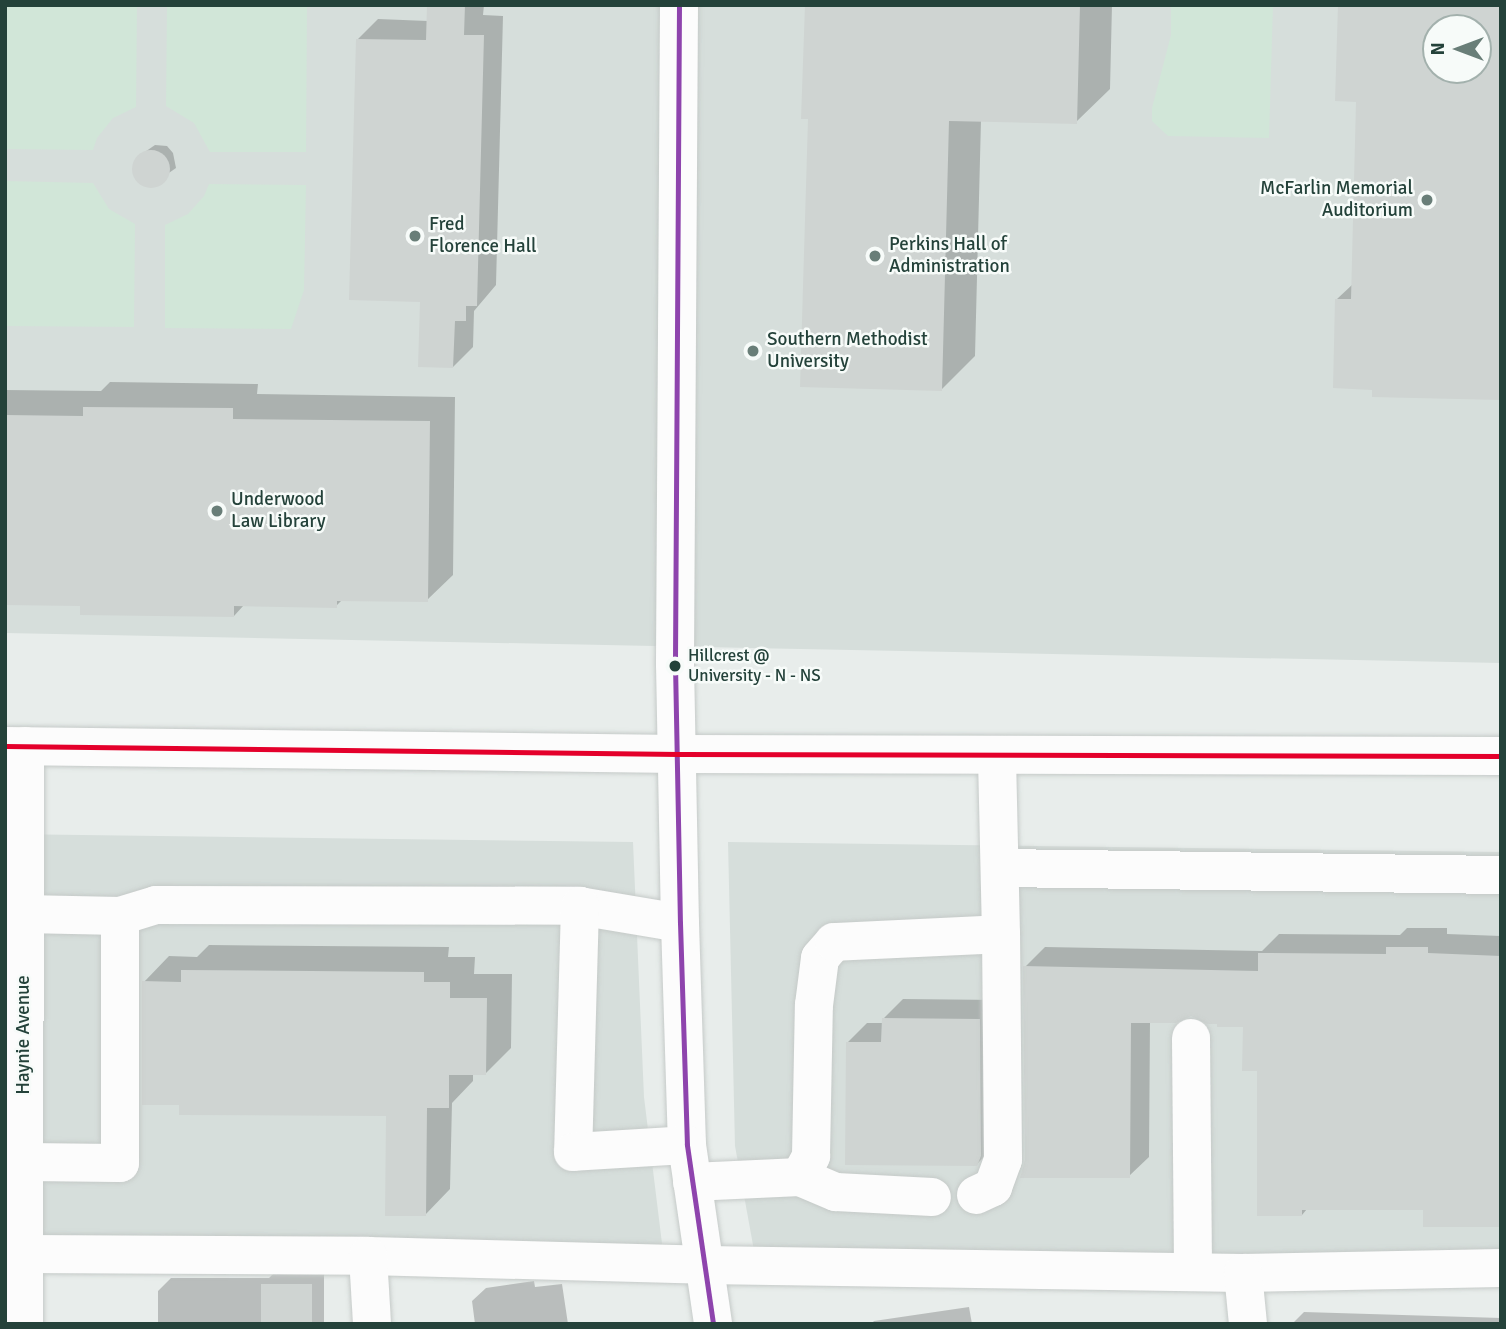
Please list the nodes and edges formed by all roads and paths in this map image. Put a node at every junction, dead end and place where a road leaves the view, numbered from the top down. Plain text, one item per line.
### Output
1 (679, 5) edge
2 (15, 746) edge
3 (679, 754) junction
4 (997, 755) junction
5 (1501, 756) edge
6 (1000, 868) junction
7 (1501, 875) edge
8 (580, 906) junction
9 (24, 914) junction
10 (120, 916) junction
11 (680, 923) junction
12 (1001, 934) junction
13 (1191, 1038) dead end
14 (687, 1145) junction
15 (24, 1162) junction
16 (800, 1177) junction
17 (692, 1182) junction
18 (976, 1195) dead end
19 (932, 1197) dead end
20 (24, 1254) junction
21 (368, 1256) junction
22 (704, 1265) junction
23 (1501, 1268) edge
24 (1193, 1272) junction
25 (1242, 1273) junction
26 (24, 1324) edge
27 (372, 1324) edge
28 (713, 1324) edge
29 (1248, 1324) edge

1 - 3 street
2 - 3 street
2 - 9 street, Haynie Avenue
3 - 4 street
3 - 11 street
4 - 5 street
4 - 6 street
6 - 7 street
6 - 12 street
8 - 10 street
8 - 11 street
8 - 14 street
9 - 10 street
9 - 15 street, Haynie Avenue
10 - 15 street
11 - 14 street
12 - 16 street
12 - 18 street
13 - 24 street
14 - 17 street
15 - 20 street, Haynie Avenue
16 - 17 street
16 - 19 street
17 - 22 street
20 - 21 street
20 - 26 street, Haynie Avenue
21 - 22 street
21 - 27 street
22 - 24 street
22 - 28 street
23 - 25 street
24 - 25 street
25 - 29 street

